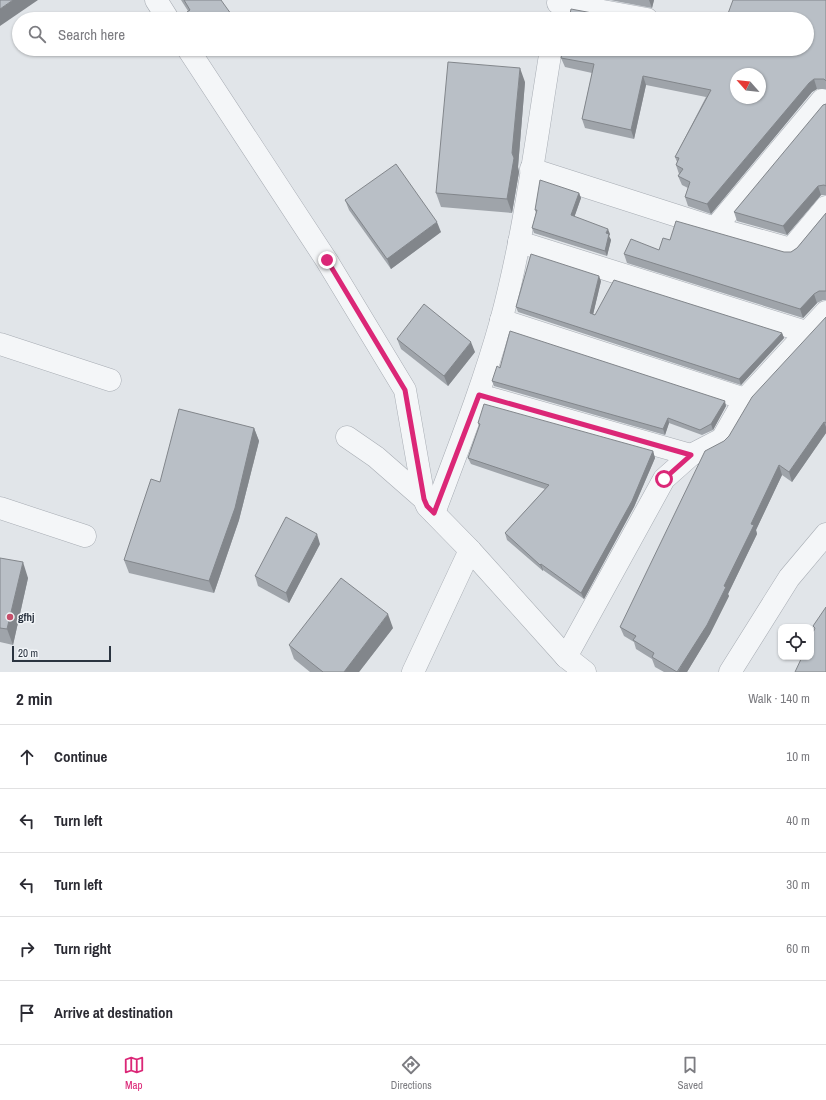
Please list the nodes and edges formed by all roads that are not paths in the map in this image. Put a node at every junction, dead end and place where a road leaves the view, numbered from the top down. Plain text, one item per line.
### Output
1 (156, 0) edge
2 (558, 7) edge
3 (164, 12) edge
4 (595, 12) edge
5 (193, 56) edge
6 (550, 56) edge
7 (826, 102) edge
8 (531, 169) junction
9 (826, 207) edge
10 (715, 228) junction
11 (519, 242) junction
12 (826, 312) edge
13 (501, 320) junction
14 (806, 332) junction
15 (0, 344) edge
16 (110, 380) dead end
17 (479, 395) junction
18 (745, 399) junction
19 (347, 437) dead end
20 (691, 455) junction
21 (429, 506) junction
22 (0, 508) edge
23 (826, 534) edge
24 (85, 536) dead end
25 (470, 550) junction
26 (566, 657) junction
27 (413, 672) edge
28 (585, 672) edge
29 (730, 672) edge

1 - 3 street
2 - 4 street
5 - 21 street
6 - 8 street
7 - 10 street
8 - 10 street
8 - 11 street
9 - 10 street
11 - 13 street
11 - 14 street
12 - 14 street
13 - 17 street
13 - 18 street
14 - 18 street
15 - 16 street
17 - 20 street
17 - 21 street
18 - 20 street
19 - 21 street
20 - 26 street
21 - 25 street
22 - 24 street
23 - 29 street
25 - 26 street
25 - 27 street
26 - 28 street

